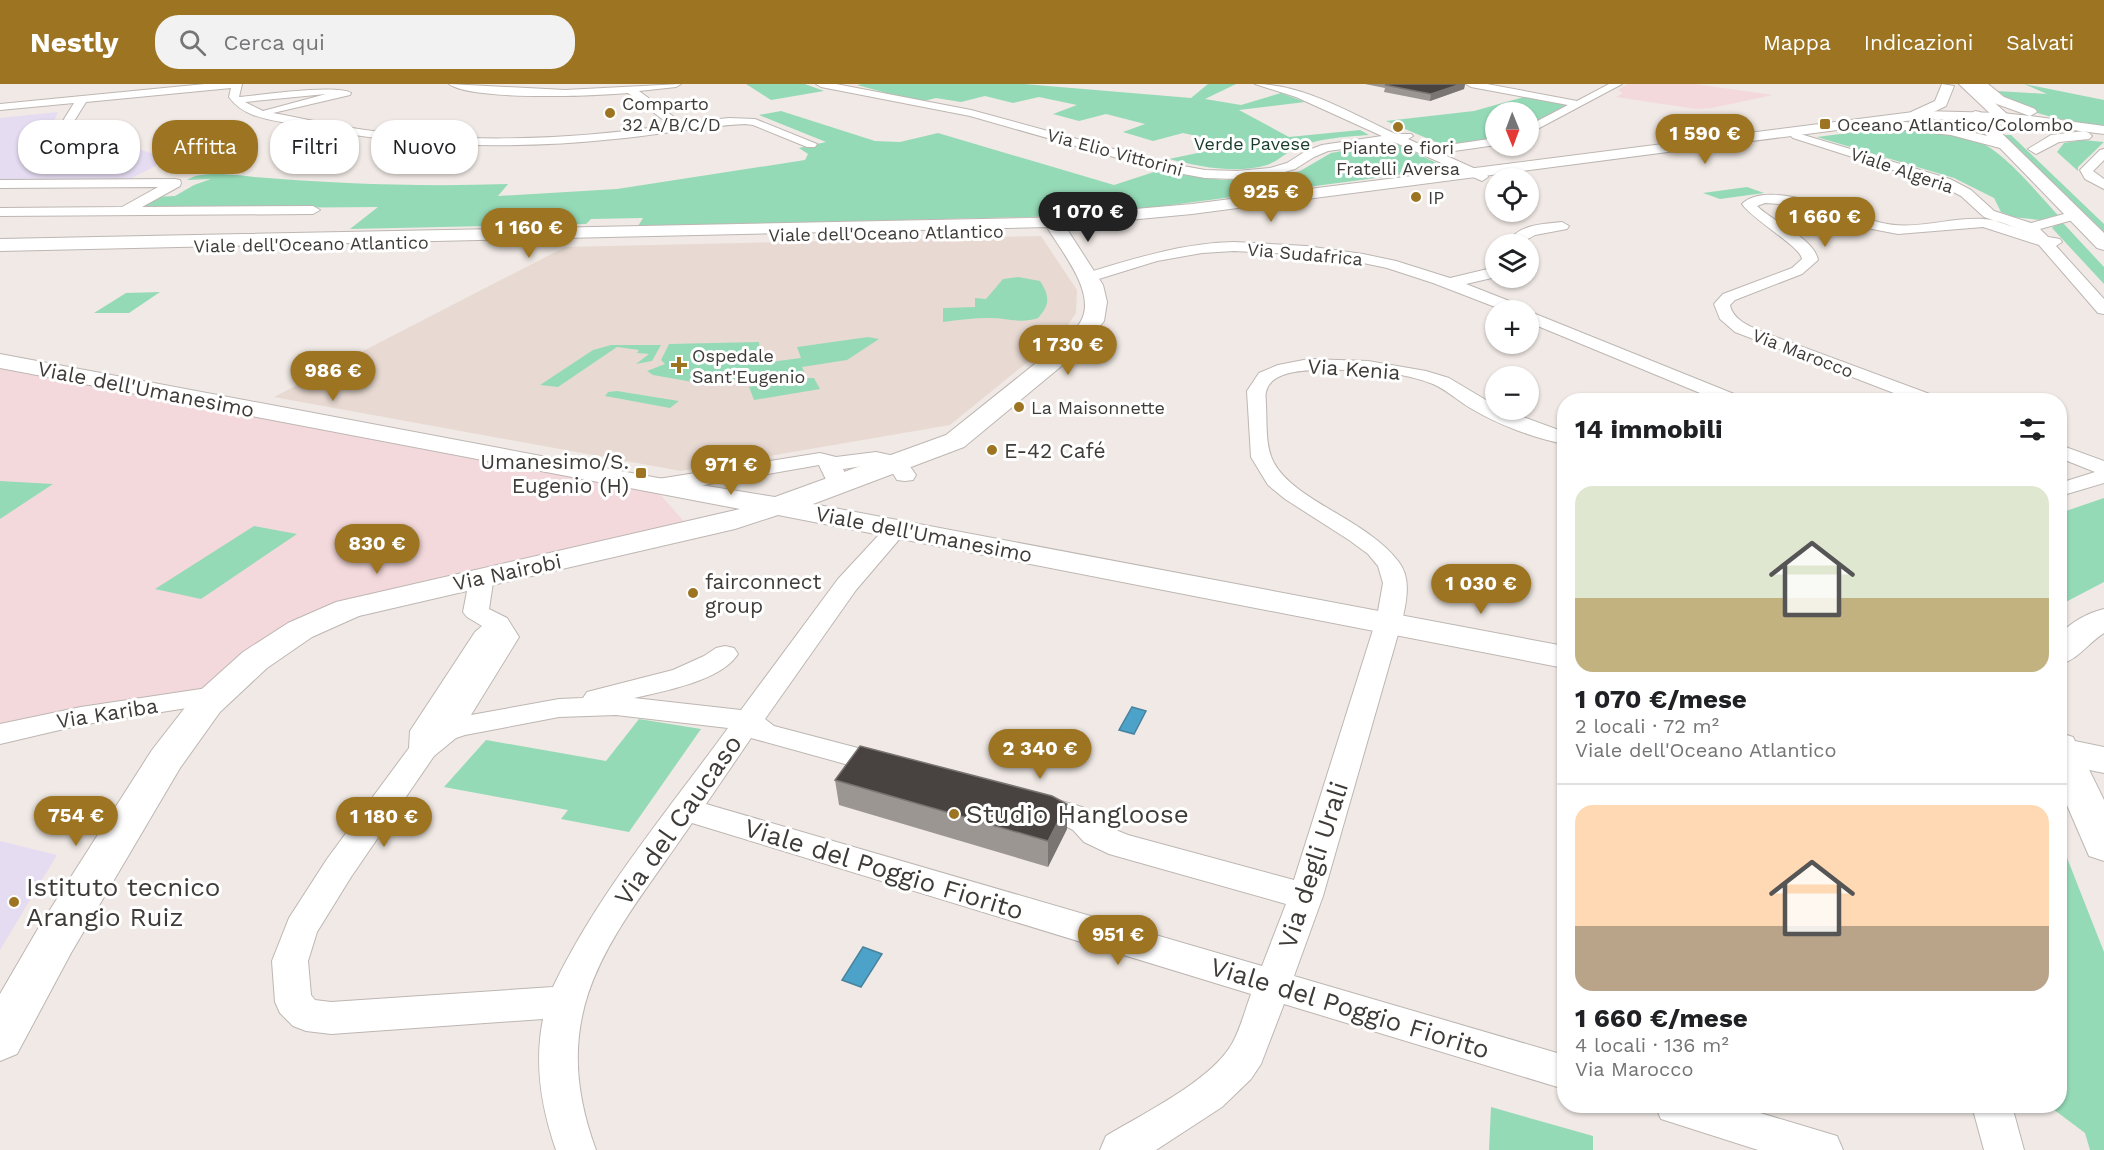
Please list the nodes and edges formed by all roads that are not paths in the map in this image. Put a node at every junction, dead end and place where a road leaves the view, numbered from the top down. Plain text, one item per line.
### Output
1 (207, 84) edge
2 (236, 84) edge
3 (454, 84) edge
4 (657, 84) edge
5 (676, 84) edge
6 (821, 84) edge
7 (1260, 84) edge
8 (1279, 84) edge
9 (1471, 84) edge
10 (1617, 84) edge
11 (1966, 84) edge
12 (1945, 85) edge
13 (482, 86) edge
14 (126, 88) edge
15 (631, 90) junction
16 (1982, 91) edge
17 (271, 96) junction
18 (82, 99) junction
19 (235, 100) junction
20 (300, 104) junction
21 (1578, 104) junction
22 (0, 105) edge
23 (1966, 106) junction
24 (262, 113) junction
25 (2002, 117) junction
26 (69, 120) edge
27 (1902, 121) junction
28 (1539, 125) edge
29 (681, 128) junction
30 (1990, 130) junction
31 (2103, 133) edge
32 (2020, 134) junction
33 (1800, 136) junction
34 (2084, 136) junction
35 (1401, 137) junction
36 (1485, 143) edge
37 (811, 144) dead end
38 (2006, 146) junction
39 (2036, 149) junction
40 (1439, 150) junction
41 (1425, 152) junction
42 (2104, 153) edge
43 (2104, 164) edge
44 (2053, 165) dead end
45 (1484, 174) junction
46 (2104, 180) edge
47 (0, 184) edge
48 (2104, 185) edge
49 (313, 210) dead end
50 (0, 212) edge
51 (124, 212) junction
52 (2075, 215) junction
53 (1994, 219) junction
54 (1055, 225) junction
55 (1562, 226) dead end
56 (2032, 226) junction
57 (1524, 234) edge
58 (2048, 242) junction
59 (2104, 244) edge
60 (0, 245) edge
61 (0, 250) edge
62 (1485, 275) edge
63 (1089, 277) junction
64 (1450, 283) junction
65 (2104, 297) edge
66 (1492, 300) edge
67 (2104, 309) edge
68 (1539, 321) edge
69 (0, 361) edge
70 (1715, 393) edge
71 (1909, 393) edge
72 (1557, 435) edge
73 (2067, 454) edge
74 (901, 468) junction
75 (2104, 468) edge
76 (835, 474) junction
77 (2104, 476) edge
78 (658, 486) junction
79 (2067, 488) edge
80 (2104, 489) edge
81 (2067, 501) edge
82 (778, 506) junction
83 (816, 513) junction
84 (897, 528) junction
85 (696, 529) junction
86 (587, 555) junction
87 (482, 576) junction
88 (2104, 618) edge
89 (1388, 623) junction
90 (2067, 646) edge
91 (725, 654) dead end
92 (1557, 656) edge
93 (214, 696) junction
94 (559, 708) junction
95 (748, 721) junction
96 (0, 734) edge
97 (435, 740) junction
98 (2067, 752) edge
99 (2104, 760) edge
100 (2067, 765) edge
101 (913, 772) edge
102 (1004, 796) edge
103 (686, 810) junction
104 (2104, 845) edge
105 (1306, 896) junction
106 (1273, 985) junction
107 (567, 1002) junction
108 (0, 1039) edge
109 (1557, 1070) edge
110 (1699, 1113) edge
111 (1994, 1113) edge
112 (576, 1150) edge
113 (1120, 1150) edge
114 (1823, 1150) edge
115 (2004, 1150) edge

1 - 14 street
2 - 18 street
2 - 19 street
3 - 13 street
4 - 13 street
5 - 15 street
6 - 35 street, Via Elio Vittorini
7 - 35 street
8 - 35 street
9 - 21 street
10 - 21 street
11 - 16 main road
12 - 23 main road
12 - 27 main road
13 - 15 street
14 - 22 street
15 - 29 street
16 - 25 main road
16 - 31 main road
17 - 19 street
17 - 20 street
17 - 20 street
18 - 22 street
18 - 26 street
19 - 24 street
20 - 24 street
21 - 28 street
23 - 25 main road
23 - 27 main road
23 - 30 main road
24 - 29 street
25 - 31 main road
25 - 32 main road
27 - 30 main road
27 - 33 main road, Viale dell'Oceano Atlantico
27 - 38 main road
27 - 45 main road, Viale dell'Oceano Atlantico
29 - 37 street
30 - 32 main road
30 - 38 main road
31 - 34 main road
32 - 34 main road
32 - 39 main road
33 - 45 main road, Viale dell'Oceano Atlantico
33 - 53 street, Viale Algeria
34 - 39 main road
35 - 40 street
35 - 41 street
36 - 40 street
38 - 52 main road
39 - 44 main road
40 - 41 street
40 - 45 street
41 - 45 street
42 - 48 street
43 - 46 street
45 - 54 main road, Viale dell'Oceano Atlantico
47 - 51 street
49 - 51 street
50 - 51 street
52 - 56 street
52 - 59 main road
53 - 56 street, Viale Algeria
53 - 58 street, Via Marocco
53 - 71 street, Via Marocco
54 - 60 main road, Viale dell'Oceano Atlantico
54 - 61 main road, Viale dell'Oceano Atlantico
54 - 63 main road
55 - 57 street
56 - 58 street, Viale Algeria
58 - 65 street, Viale Algeria
58 - 67 street, Viale Algeria
62 - 64 street
63 - 64 street, Via Sudafrica
63 - 74 main road
64 - 66 street, Via Sudafrica
68 - 70 street
69 - 78 main road, Viale dell'Umanesimo
72 - 89 street, Via Kenia
73 - 75 street
74 - 76 main road
74 - 83 main road
76 - 78 street
76 - 82 main road
77 - 79 street
78 - 82 main road, Viale dell'Umanesimo
78 - 85 main road
80 - 81 street
82 - 83 main road, Viale dell'Umanesimo
82 - 85 main road
83 - 84 main road, Viale dell'Umanesimo
83 - 86 main road
84 - 89 main road, Viale dell'Umanesimo
84 - 95 street, Via del Caucaso
85 - 86 main road
86 - 87 main road, Via Nairobi
87 - 93 main road, Via Nairobi
87 - 97 street
88 - 90 main road
89 - 92 main road, Viale dell'Umanesimo
89 - 105 street, Via degli Urali
91 - 94 street
93 - 96 street, Via Kariba
93 - 108 main road, Via Nairobi
94 - 95 street
94 - 97 street
95 - 101 street
95 - 103 street, Via del Caucaso
97 - 107 street
98 - 99 main road
100 - 104 main road
102 - 105 street
103 - 106 street, Viale del Poggio Fiorito
103 - 107 street, Via del Caucaso
105 - 106 street, Via degli Urali
106 - 109 street, Viale del Poggio Fiorito
106 - 113 street, Via degli Urali
107 - 112 street, Via del Caucaso
110 - 114 street
111 - 115 street

